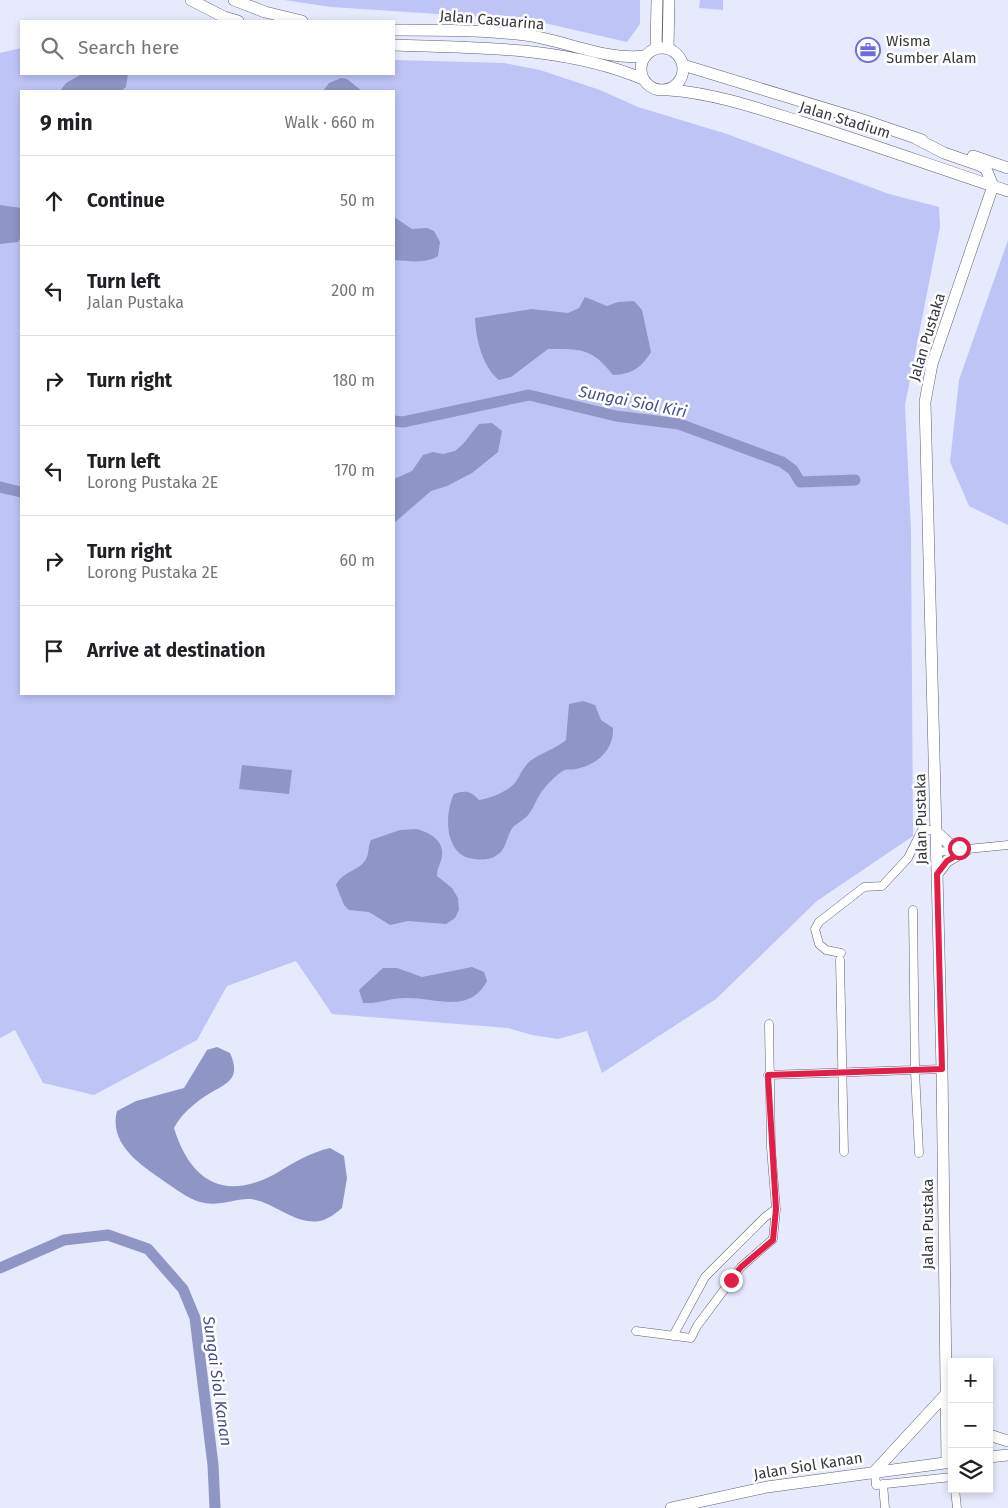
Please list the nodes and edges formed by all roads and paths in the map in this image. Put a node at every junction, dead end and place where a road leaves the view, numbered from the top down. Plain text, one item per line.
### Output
1 (191, 0) edge
2 (234, 0) edge
3 (658, 0) edge
4 (669, 0) edge
5 (236, 20) edge
6 (298, 20) edge
7 (395, 30) edge
8 (395, 44) edge
9 (662, 49) junction
10 (645, 56) junction
11 (683, 65) junction
12 (643, 79) junction
13 (669, 90) junction
14 (917, 139) junction
15 (1008, 168) edge
16 (993, 186) junction
17 (1008, 191) edge
18 (936, 831) junction
19 (1008, 845) edge
20 (966, 850) junction
21 (937, 852) junction
22 (937, 874) junction
23 (913, 910) dead end
24 (769, 1024) dead end
25 (942, 1069) junction
26 (916, 1070) junction
27 (842, 1074) junction
28 (768, 1075) junction
29 (844, 1152) dead end
30 (919, 1153) dead end
31 (776, 1209) junction
32 (636, 1331) dead end
33 (673, 1336) junction
34 (948, 1358) edge
35 (948, 1399) edge
36 (949, 1403) edge
37 (993, 1436) edge
38 (1008, 1441) edge
39 (950, 1448) edge
40 (1008, 1455) edge
41 (993, 1457) edge
42 (948, 1462) edge
43 (876, 1471) junction
44 (948, 1477) edge
45 (883, 1484) junction
46 (955, 1493) edge
47 (671, 1508) edge
48 (885, 1508) edge
49 (957, 1508) edge

1 - 5 street
2 - 6 street
3 - 9 street
4 - 9 street
7 - 10 street, Jalan Casuarina
8 - 12 street, Jalan Casuarina
9 - 10 street
9 - 11 street
10 - 12 street
11 - 13 street
11 - 14 street, Jalan Stadium
12 - 13 street
13 - 16 street, Jalan Stadium
14 - 15 street, Jalan Stadium
14 - 16 street
16 - 17 street, Jalan Stadium
16 - 18 street, Jalan Pustaka
18 - 20 street
18 - 21 street, Jalan Pustaka
18 - 27 street
19 - 20 street
20 - 21 street
20 - 22 street
21 - 22 street, Jalan Pustaka
22 - 25 street, Jalan Pustaka
23 - 26 street
24 - 28 street
25 - 26 street
25 - 34 street, Jalan Pustaka
26 - 27 street
26 - 30 street
27 - 28 street
27 - 29 street
28 - 31 street
31 - 33 street
31 - 33 street
32 - 33 street
35 - 43 street
36 - 39 street, Jalan Pustaka
37 - 38 street
40 - 41 street
42 - 43 street, Jalan Siol Kanan
43 - 45 street
43 - 47 street, Jalan Siol Kanan
44 - 45 street
45 - 48 street
46 - 49 street

